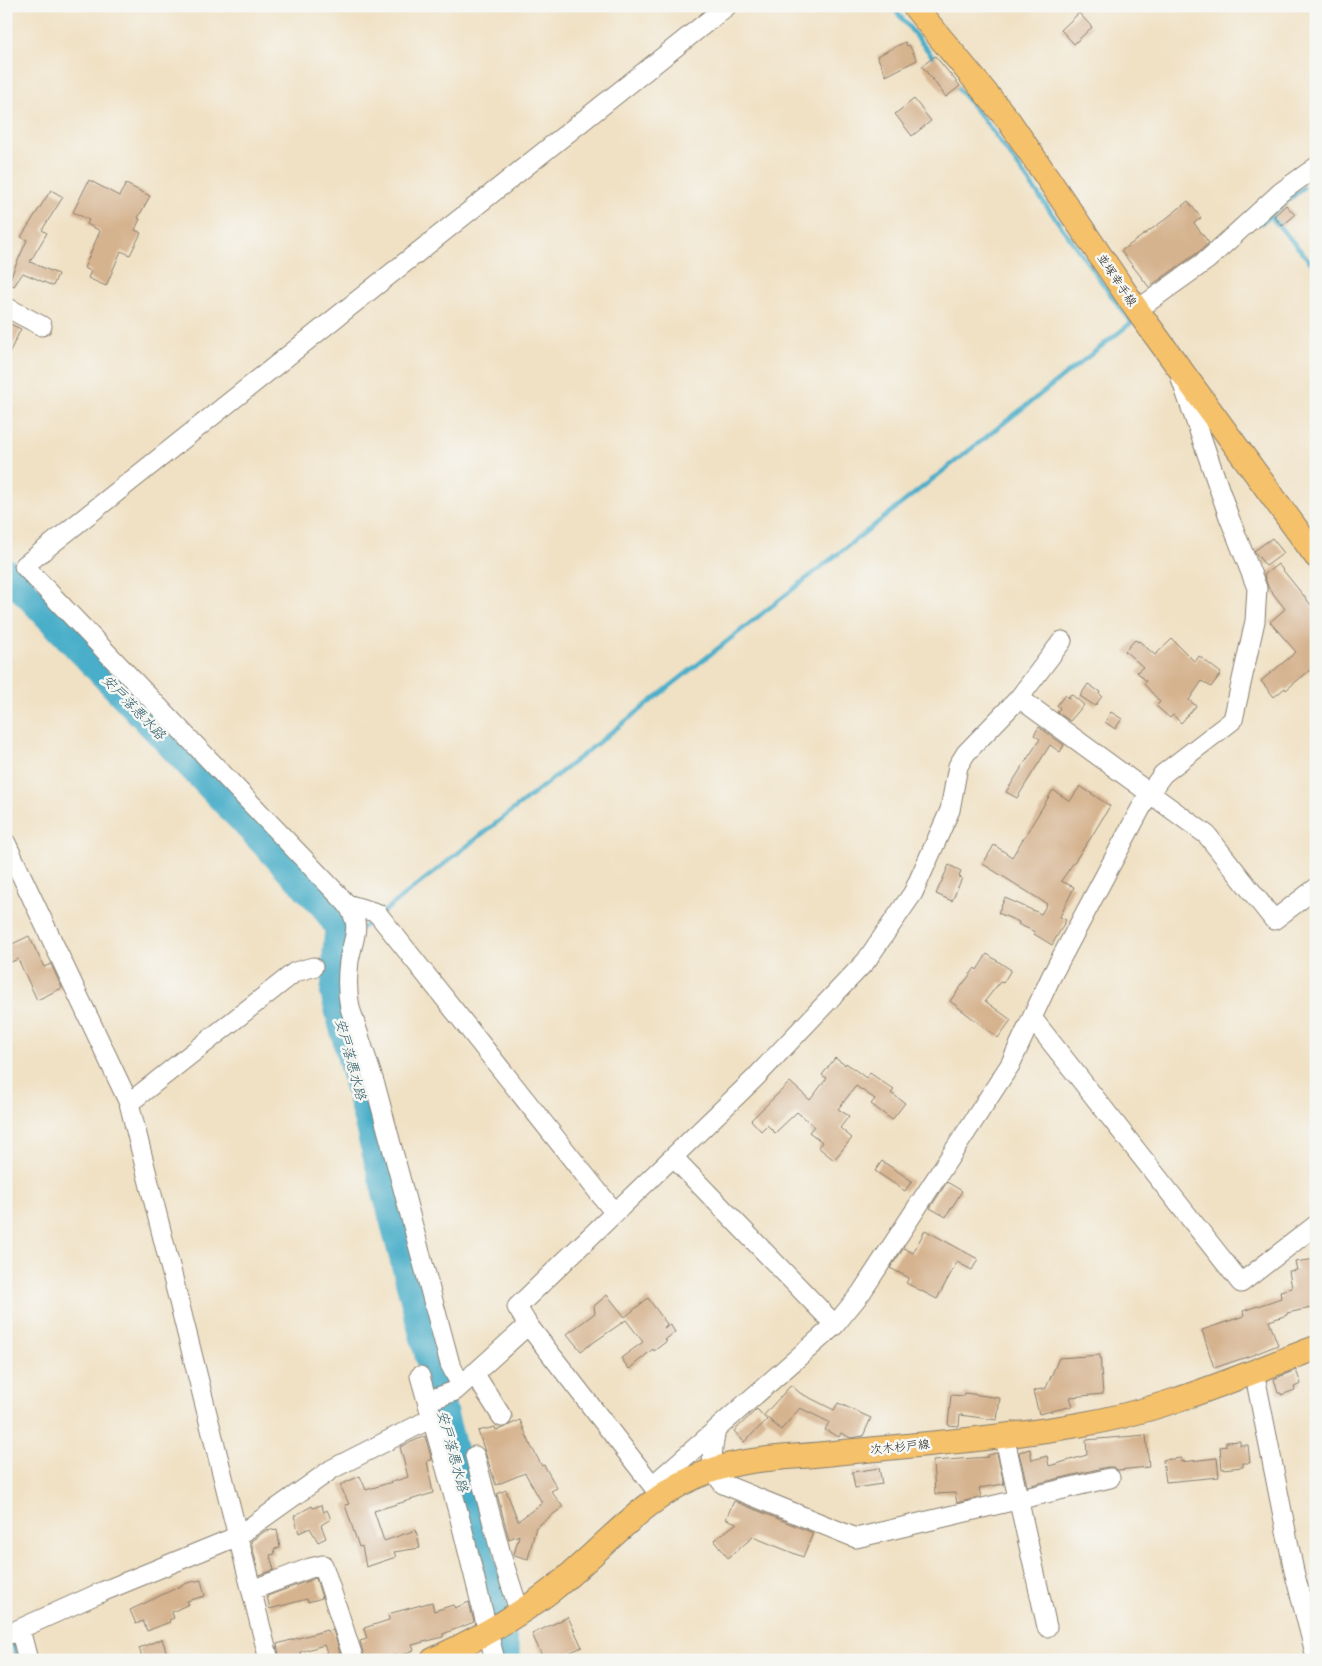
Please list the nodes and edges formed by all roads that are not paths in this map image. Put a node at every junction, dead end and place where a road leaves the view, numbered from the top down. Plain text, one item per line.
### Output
1 (727, 6) edge
2 (914, 6) edge
3 (1316, 168) edge
4 (6, 307) edge
5 (1137, 310) junction
6 (42, 326) dead end
7 (1176, 363) junction
8 (1316, 556) edge
9 (1062, 641) dead end
10 (1019, 698) junction
11 (1148, 793) junction
12 (6, 843) edge
13 (1316, 888) edge
14 (347, 904) junction
15 (313, 968) dead end
16 (1032, 1018) junction
17 (129, 1103) junction
18 (673, 1156) junction
19 (614, 1213) junction
20 (1316, 1225) edge
21 (528, 1325) junction
22 (835, 1325) junction
23 (1316, 1348) edge
24 (1254, 1371) junction
25 (420, 1376) dead end
26 (463, 1383) junction
27 (430, 1409) junction
28 (502, 1417) dead end
29 (716, 1430) junction
30 (1004, 1435) junction
31 (475, 1456) dead end
32 (713, 1470) junction
33 (1110, 1478) dead end
34 (657, 1491) junction
35 (1018, 1500) junction
36 (238, 1536) junction
37 (252, 1590) junction
38 (520, 1613) junction
39 (1047, 1627) dead end
40 (13, 1632) edge
41 (488, 1632) junction
42 (1313, 1635) edge
43 (1316, 1657) edge
44 (28, 1660) edge
45 (269, 1660) edge
46 (354, 1660) edge
47 (433, 1660) edge
48 (495, 1660) edge

1 - 14 street
2 - 5 main road, 並塚幸手線
3 - 5 street
4 - 6 street
5 - 7 main road, 並塚幸手線
7 - 8 main road, 並塚幸手線
7 - 11 street
9 - 10 street
10 - 11 street
10 - 18 street
11 - 13 street
11 - 16 street
12 - 17 street
14 - 19 street
14 - 26 street
15 - 17 street
16 - 20 street
16 - 22 street
17 - 36 street
18 - 19 street
18 - 22 street
19 - 21 street
21 - 26 street
21 - 34 street
22 - 29 street
23 - 24 main road, 次木杉戸線
24 - 30 main road, 次木杉戸線
24 - 42 street
25 - 27 street
26 - 27 street
26 - 28 street
27 - 36 street
27 - 41 street
29 - 32 street
29 - 34 street
30 - 32 main road, 次木杉戸線
30 - 35 street
31 - 38 street
32 - 34 main road, 次木杉戸線
32 - 35 street
33 - 35 street
34 - 38 main road, 次木杉戸線
35 - 39 street
36 - 37 street
36 - 40 street
37 - 45 street
37 - 46 street
38 - 41 main road, 次木杉戸線
40 - 44 street
41 - 47 main road
41 - 48 street
42 - 43 street

